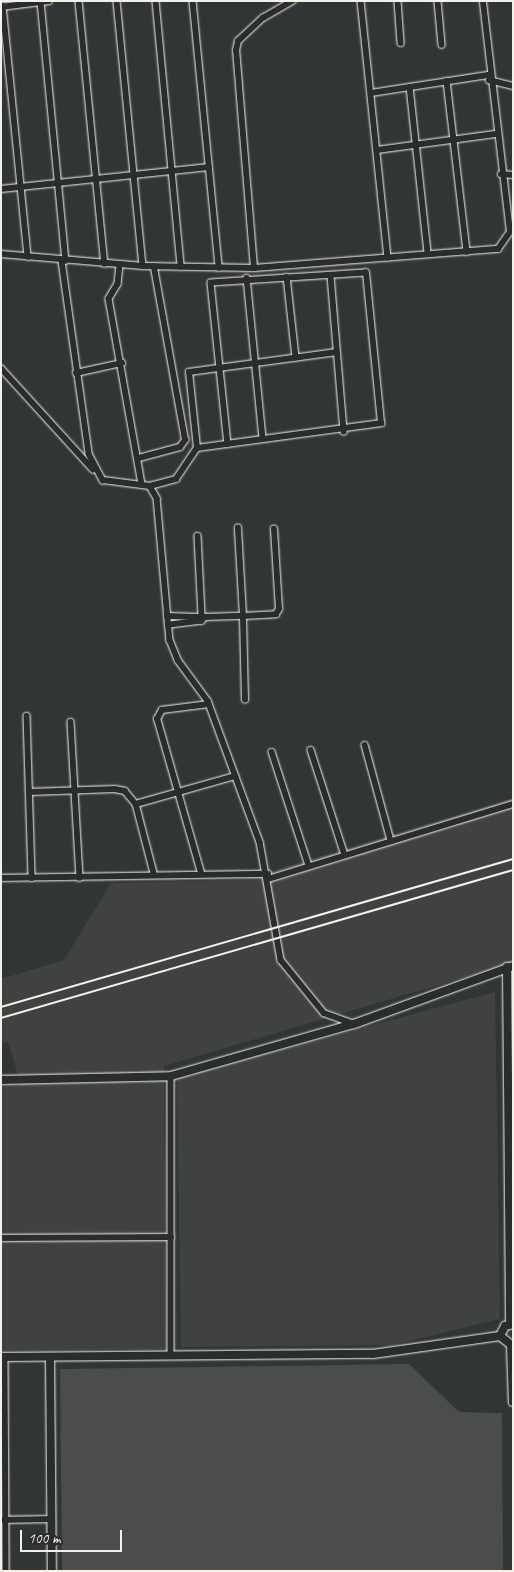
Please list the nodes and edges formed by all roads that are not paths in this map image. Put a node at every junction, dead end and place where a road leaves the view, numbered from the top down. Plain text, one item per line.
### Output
1 (48, 1) edge
2 (79, 1) edge
3 (117, 1) edge
4 (156, 1) edge
5 (193, 1) edge
6 (293, 1) edge
7 (361, 1) edge
8 (398, 1) edge
9 (438, 1) edge
10 (483, 1) edge
11 (27, 2) edge
12 (41, 2) junction
13 (2, 7) edge
14 (401, 43) dead end
15 (442, 45) dead end
16 (488, 77) junction
17 (447, 81) junction
18 (513, 86) edge
19 (410, 87) junction
20 (371, 93) junction
21 (495, 134) junction
22 (454, 140) junction
23 (415, 145) junction
24 (377, 150) junction
25 (209, 168) junction
26 (172, 173) junction
27 (501, 174) junction
28 (135, 175) junction
29 (513, 175) edge
30 (97, 179) junction
31 (59, 182) junction
32 (21, 187) junction
33 (1, 189) edge
34 (467, 252) junction
35 (1, 254) edge
36 (428, 254) junction
37 (28, 257) junction
38 (388, 258) junction
39 (64, 261) junction
40 (105, 264) junction
41 (120, 265) junction
42 (143, 266) junction
43 (154, 267) junction
44 (181, 267) junction
45 (219, 268) junction
46 (254, 268) junction
47 (331, 276) junction
48 (286, 277) junction
49 (247, 278) junction
50 (337, 352) junction
51 (296, 357) junction
52 (256, 362) junction
53 (122, 363) junction
54 (219, 366) junction
55 (1, 368) edge
56 (76, 373) junction
57 (344, 430) junction
58 (263, 438) junction
59 (228, 444) junction
60 (197, 448) junction
61 (139, 458) junction
62 (95, 471) junction
63 (142, 484) junction
64 (150, 486) junction
65 (238, 528) dead end
66 (274, 529) dead end
67 (198, 536) dead end
68 (203, 615) junction
69 (167, 616) junction
70 (243, 616) junction
71 (168, 625) junction
72 (245, 700) dead end
73 (209, 704) junction
74 (26, 716) dead end
75 (72, 722) dead end
76 (364, 745) dead end
77 (311, 750) dead end
78 (272, 752) dead end
79 (235, 776) junction
80 (75, 790) junction
81 (29, 792) junction
82 (177, 793) junction
83 (136, 804) junction
84 (513, 804) edge
85 (391, 841) junction
86 (345, 855) junction
87 (308, 866) junction
88 (154, 873) junction
89 (201, 873) junction
90 (268, 876) junction
91 (1, 878) edge
92 (32, 878) junction
93 (80, 878) junction
94 (510, 966) edge
95 (354, 1024) junction
96 (171, 1076) junction
97 (1, 1080) edge
98 (512, 1230) edge
99 (171, 1237) junction
100 (1, 1238) edge
101 (511, 1324) edge
102 (500, 1336) junction
103 (512, 1346) edge
104 (171, 1356) junction
105 (3, 1357) edge
106 (50, 1357) junction
107 (513, 1402) edge
108 (51, 1519) junction
109 (4, 1520) edge
110 (6, 1571) edge
111 (52, 1571) edge

1 - 12 street
2 - 30 street
3 - 28 street
4 - 26 street
5 - 25 street
6 - 46 street
7 - 20 street
8 - 14 street
9 - 15 street
10 - 16 street
11 - 12 street
11 - 13 street
12 - 31 street
13 - 32 street
16 - 17 street
16 - 18 street
16 - 21 street
17 - 19 street
17 - 22 street
19 - 20 street
19 - 23 street
20 - 24 street
21 - 22 street
21 - 27 street
22 - 23 street
22 - 34 street
23 - 24 street
23 - 36 street
24 - 38 street
25 - 26 street
25 - 45 street
26 - 28 street
26 - 44 street
27 - 29 street
27 - 34 street
28 - 30 street
28 - 42 street
30 - 31 street
30 - 40 street
31 - 32 street
31 - 39 street
32 - 33 street
32 - 37 street
34 - 36 street
35 - 37 street
36 - 38 street
37 - 39 street
38 - 46 street
39 - 40 street
39 - 56 street
40 - 41 street
41 - 42 street
41 - 53 street
42 - 43 street
43 - 44 street
43 - 61 street
44 - 45 street
45 - 46 street
47 - 48 street
47 - 50 street
47 - 57 street
48 - 49 street
48 - 51 street
49 - 52 street
49 - 54 street
50 - 51 street
50 - 57 street
51 - 52 street
52 - 54 street
52 - 58 street
53 - 56 street
53 - 61 street
54 - 59 street
54 - 60 street
55 - 62 street
56 - 62 street
57 - 58 street
58 - 59 street
59 - 60 street
60 - 64 street
61 - 63 street
62 - 63 street
63 - 64 street
64 - 69 street
65 - 70 street
66 - 70 street
67 - 68 street
68 - 69 street
68 - 70 street
68 - 71 street
69 - 71 street
70 - 72 street
71 - 73 street
73 - 79 street
73 - 82 street
74 - 81 street
75 - 80 street
76 - 85 street
77 - 86 street
78 - 87 street
79 - 82 street
79 - 90 street
80 - 81 street
80 - 83 street
80 - 93 street
81 - 92 street
82 - 83 street
82 - 89 street
83 - 88 street
84 - 85 street
85 - 86 street
86 - 87 street
87 - 90 street
88 - 89 street
88 - 93 street
89 - 90 street
90 - 95 street
91 - 92 street
92 - 93 street
94 - 95 main road
94 - 98 main road
95 - 96 main road
96 - 97 main road
96 - 99 street
98 - 101 main road
99 - 100 street
99 - 104 street
101 - 102 main road
102 - 103 main road
102 - 104 main road
103 - 107 main road
104 - 106 main road
105 - 106 main road
105 - 109 street
106 - 108 main road
108 - 109 street
108 - 111 main road
109 - 110 street

